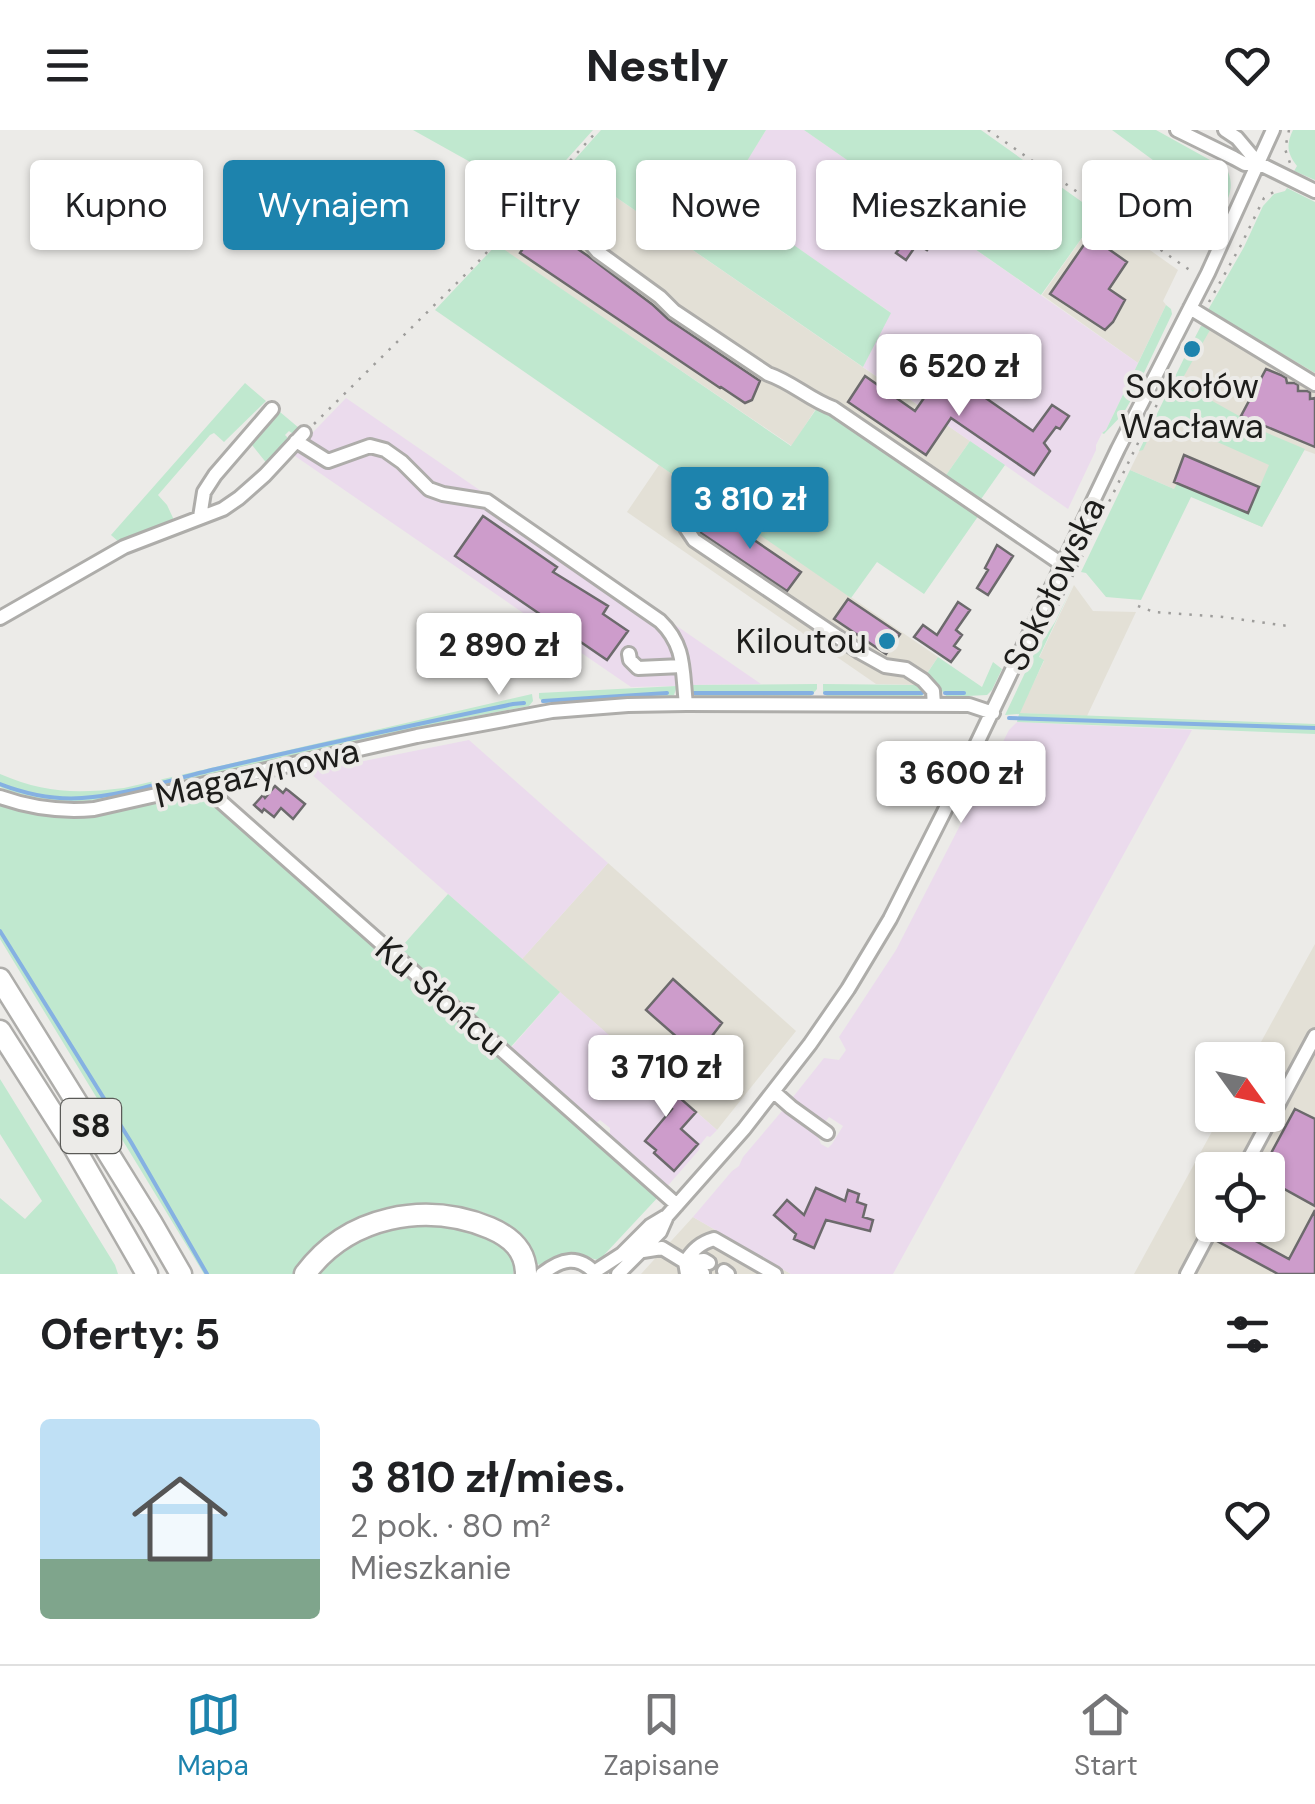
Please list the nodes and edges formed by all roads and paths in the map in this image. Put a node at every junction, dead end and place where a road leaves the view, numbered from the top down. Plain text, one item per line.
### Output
1 (598, 130) edge
2 (988, 130) edge
3 (1177, 130) edge
4 (1225, 130) edge
5 (1273, 130) edge
6 (1289, 130) edge
7 (1258, 163) junction
8 (1290, 168) dead end
9 (1283, 184) dead end
10 (1315, 191) edge
11 (596, 250) edge
12 (1205, 278) junction
13 (1196, 311) junction
14 (1172, 372) dead end
15 (1315, 384) edge
16 (272, 409) dead end
17 (300, 437) junction
18 (687, 508) dead end
19 (200, 517) junction
20 (1062, 565) junction
21 (1138, 606) dead end
22 (0, 618) edge
23 (1052, 622) dead end
24 (1288, 626) dead end
25 (629, 654) dead end
26 (682, 666) junction
27 (686, 704) junction
28 (934, 705) junction
29 (992, 713) junction
30 (212, 783) junction
31 (0, 797) edge
32 (0, 979) edge
33 (0, 1032) edge
34 (1315, 1036) edge
35 (774, 1092) junction
36 (827, 1133) dead end
37 (1253, 1152) edge
38 (672, 1210) junction
39 (660, 1232) junction
40 (1204, 1242) edge
41 (130, 1244) junction
42 (662, 1248) junction
43 (643, 1250) junction
44 (686, 1268) edge
45 (706, 1268) edge
46 (595, 1273) edge
47 (136, 1274) edge
48 (147, 1274) edge
49 (180, 1274) edge
50 (305, 1274) edge
51 (526, 1274) edge
52 (542, 1274) edge
53 (618, 1274) edge
54 (775, 1274) edge
55 (1187, 1274) edge

1 - 17 path
2 - 12 path
3 - 7 street
4 - 7 street
5 - 7 street, Sokołowska
6 - 8 path
7 - 10 street
7 - 12 street, Sokołowska
9 - 13 path
11 - 20 street
12 - 13 street, Sokołowska
13 - 15 street
13 - 20 street, Sokołowska
14 - 23 path
16 - 19 street
17 - 19 street
17 - 26 street
18 - 28 street
19 - 22 street
20 - 29 street, Sokołowska
21 - 24 path
25 - 26 street
26 - 27 street
27 - 28 street, Magazynowa
27 - 30 street, Magazynowa
28 - 29 street, Magazynowa
29 - 35 street, Sokołowska
30 - 31 street, Magazynowa
30 - 38 street, Ku Słońcu
32 - 49 highway, S8
33 - 41 highway, S8
34 - 37 street
35 - 36 street
35 - 38 street, Sokołowska
38 - 39 street, Sokołowska
38 - 46 street, Sokołowska
39 - 42 street
39 - 43 street, Sokołowska
40 - 55 street
41 - 47 highway
41 - 48 highway, S8
42 - 43 street
42 - 44 street
43 - 53 street, Sokołowska
44 - 45 street
44 - 54 street
46 - 52 street
50 - 51 highway

